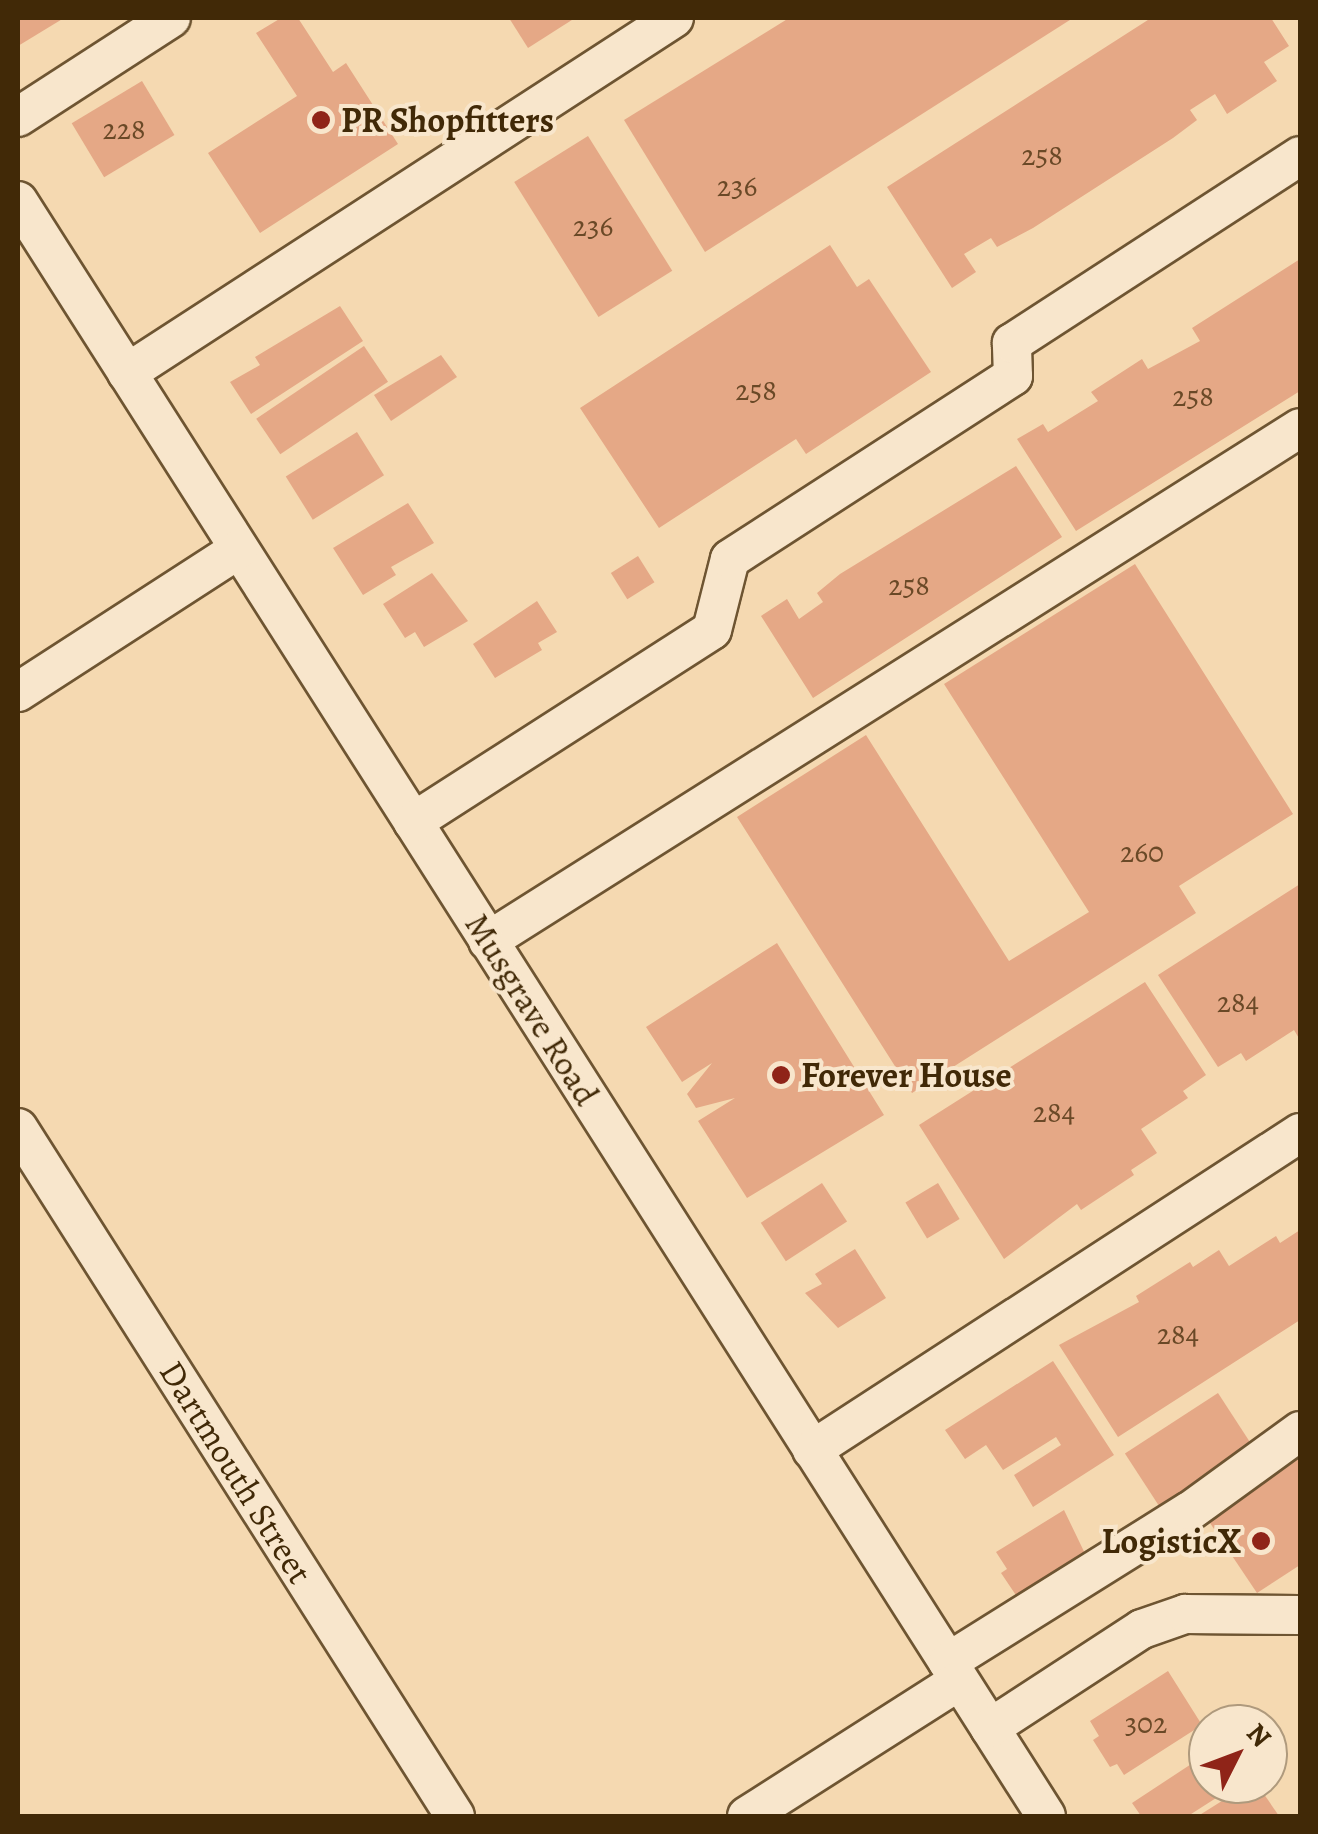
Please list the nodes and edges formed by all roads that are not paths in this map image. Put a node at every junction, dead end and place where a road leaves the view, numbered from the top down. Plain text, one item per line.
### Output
1 (171, 18) edge
2 (674, 18) edge
3 (18, 117) edge
4 (1300, 156) edge
5 (18, 201) edge
6 (127, 373) junction
7 (1300, 428) edge
8 (239, 549) junction
9 (18, 692) edge
10 (413, 822) junction
11 (488, 941) junction
12 (18, 1128) edge
13 (1300, 1133) edge
14 (1300, 1431) edge
15 (812, 1450) junction
16 (1300, 1615) edge
17 (954, 1672) junction
18 (990, 1728) junction
19 (455, 1816) edge
20 (746, 1816) edge
21 (1046, 1816) edge

1 - 3 street
2 - 6 street
4 - 10 street
5 - 6 street, Musgrave Road
6 - 8 street, Musgrave Road
7 - 11 street
8 - 9 street
8 - 10 street, Musgrave Road
10 - 11 street, Musgrave Road
11 - 15 street, Musgrave Road
12 - 19 street, Dartmouth Street
13 - 15 street
14 - 17 street
15 - 17 street, Musgrave Road
16 - 18 street
17 - 18 street, Musgrave Road
17 - 20 street
18 - 21 street, Musgrave Road

